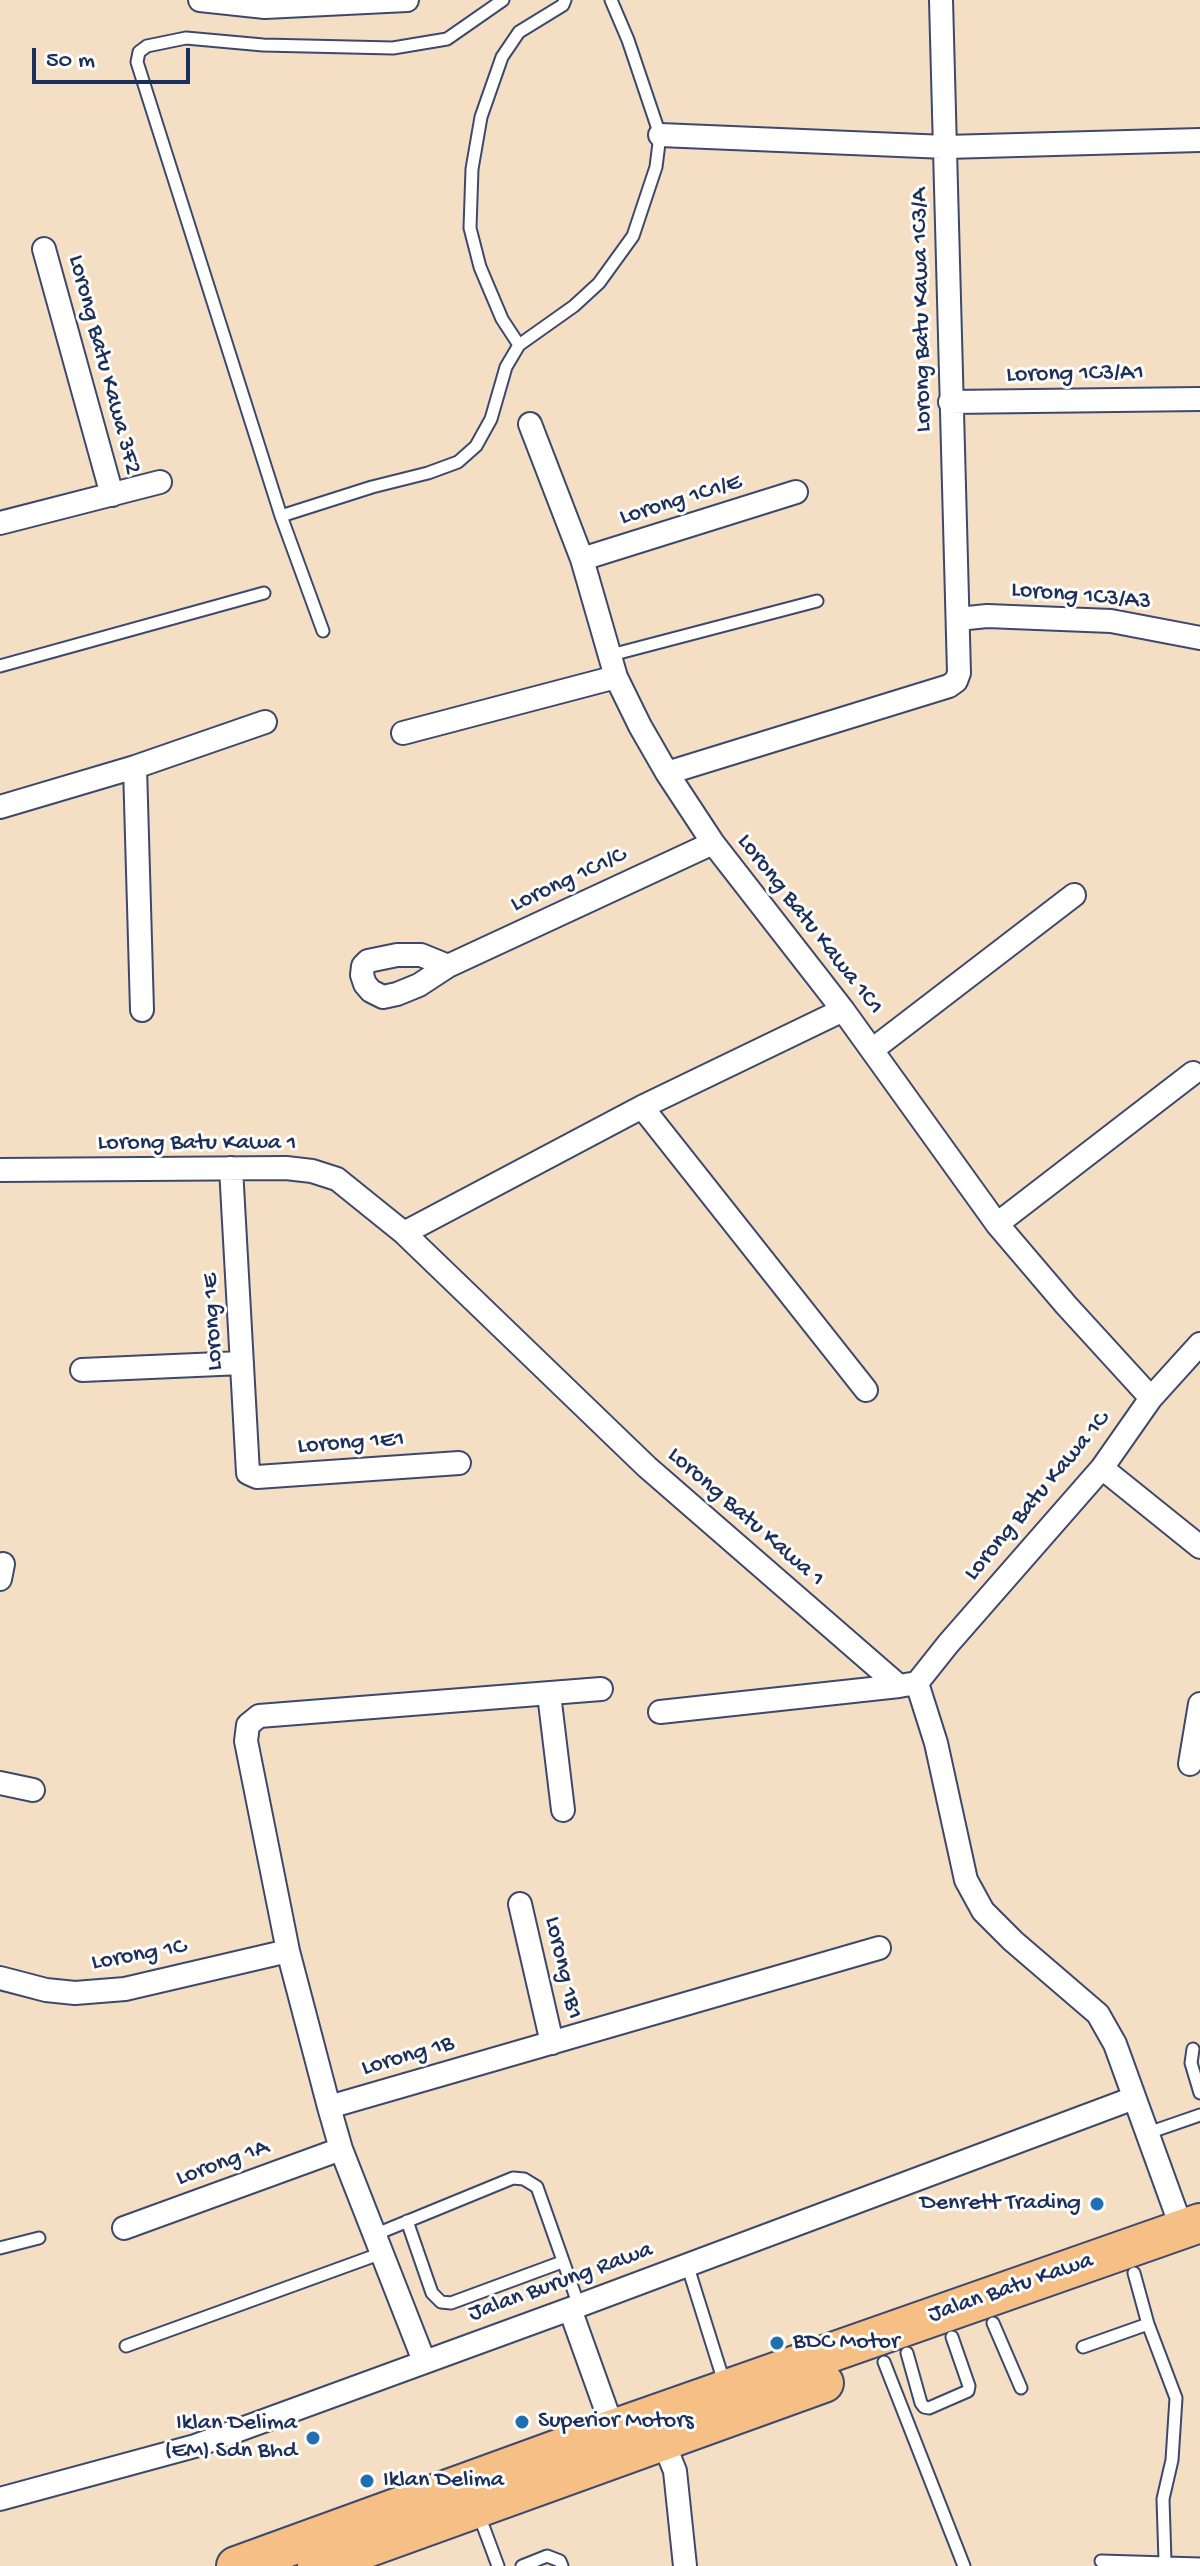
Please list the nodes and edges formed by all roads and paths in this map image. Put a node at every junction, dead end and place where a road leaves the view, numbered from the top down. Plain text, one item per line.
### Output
1 (200, 0) edge
2 (407, 0) edge
3 (503, 0) edge
4 (565, 0) edge
5 (611, 0) edge
6 (941, 0) edge
7 (660, 135) junction
8 (1200, 140) edge
9 (946, 147) junction
10 (44, 249) dead end
11 (519, 345) junction
12 (1200, 399) edge
13 (950, 402) junction
14 (530, 424) dead end
15 (160, 482) dead end
16 (796, 492) dead end
17 (112, 495) junction
18 (281, 516) junction
19 (0, 523) edge
20 (582, 559) junction
21 (264, 593) dead end
22 (817, 601) dead end
23 (958, 619) junction
24 (323, 631) dead end
25 (1200, 638) edge
26 (611, 655) junction
27 (0, 666) edge
28 (616, 677) junction
29 (265, 722) dead end
30 (403, 733) dead end
31 (135, 767) junction
32 (667, 773) junction
33 (0, 807) edge
34 (713, 843) junction
35 (1074, 895) dead end
36 (448, 966) dead end
37 (142, 1010) dead end
38 (843, 1010) junction
39 (872, 1050) junction
40 (1193, 1073) dead end
41 (642, 1107) junction
42 (231, 1168) junction
43 (0, 1170) edge
44 (997, 1224) junction
45 (404, 1233) junction
46 (1200, 1344) edge
47 (242, 1363) junction
48 (82, 1370) dead end
49 (866, 1390) dead end
50 (1151, 1398) junction
51 (459, 1463) dead end
52 (1102, 1468) junction
53 (248, 1473) joint
54 (1200, 1547) edge
55 (908, 1684) junction
56 (601, 1689) dead end
57 (549, 1694) junction
58 (1200, 1704) edge
59 (660, 1712) dead end
60 (1190, 1764) dead end
61 (0, 1783) edge
62 (33, 1790) dead end
63 (563, 1810) dead end
64 (520, 1904) dead end
65 (879, 1948) dead end
66 (288, 1951) junction
67 (0, 1978) edge
68 (552, 2043) junction
69 (1193, 2049) dead end
70 (1200, 2093) edge
71 (1134, 2098) junction
72 (329, 2107) junction
73 (1200, 2115) edge
74 (1148, 2133) junction
75 (341, 2149) junction
76 (407, 2221) junction
77 (124, 2228) dead end
78 (1194, 2234) edge
79 (39, 2238) dead end
80 (378, 2244) junction
81 (0, 2248) edge
82 (562, 2262) junction
83 (687, 2264) junction
84 (1134, 2273) junction
85 (575, 2308) junction
86 (993, 2323) junction
87 (1148, 2324) junction
88 (952, 2337) junction
89 (126, 2346) dead end
90 (1083, 2347) dead end
91 (895, 2358) junction
92 (424, 2361) junction
93 (1021, 2388) dead end
94 (726, 2389) junction
95 (613, 2429) junction
96 (663, 2441) junction
97 (0, 2499) edge
98 (476, 2507) junction
99 (1101, 2561) dead end
100 (1165, 2561) junction
101 (1200, 2564) edge
102 (236, 2566) edge
103 (317, 2566) edge
104 (498, 2566) edge
105 (522, 2566) edge
106 (562, 2566) edge
107 (685, 2566) edge
108 (964, 2566) edge

1 - 2 street
3 - 18 lane
4 - 11 lane
5 - 7 lane
6 - 9 street, Lorong Batu Kawa 1C3/A
7 - 9 street
7 - 11 lane
8 - 9 street
9 - 13 street, Lorong Batu Kawa 1C3/A
10 - 17 street, Lorong Batu Kawa 3F2
11 - 18 lane
12 - 13 street, Lorong 1C3/A1
13 - 23 street, Lorong Batu Kawa 1C3/A
14 - 20 street, Lorong Batu Kawa 1C1
15 - 17 street
16 - 20 street, Lorong 1C1/E
17 - 19 street
18 - 24 lane
20 - 26 street, Lorong Batu Kawa 1C1
21 - 27 lane
22 - 26 lane
23 - 25 street, Lorong 1C3/A3
23 - 32 street, Lorong Batu Kawa 1C3/A
26 - 28 street, Lorong Batu Kawa 1C1
28 - 30 street
28 - 32 street, Lorong Batu Kawa 1C1
29 - 31 street
31 - 33 street
31 - 37 street
32 - 34 street, Lorong Batu Kawa 1C1
34 - 36 street, Lorong 1C1/C
34 - 38 street, Lorong Batu Kawa 1C1
35 - 39 street
38 - 39 street, Lorong Batu Kawa 1C1
38 - 41 street
39 - 44 street, Lorong Batu Kawa 1C1
40 - 44 street
41 - 45 street
41 - 49 street
42 - 43 street, Lorong Batu Kawa 1
42 - 45 street, Lorong Batu Kawa 1
42 - 47 street, Lorong 1E
44 - 50 street, Lorong Batu Kawa 1C1
45 - 55 street, Lorong Batu Kawa 1
46 - 50 street, Lorong Batu Kawa 1C
47 - 48 street
47 - 53 street, Lorong 1E
50 - 52 street, Lorong Batu Kawa 1C
51 - 53 street, Lorong 1E1
52 - 54 street
52 - 55 street, Lorong Batu Kawa 1C
55 - 59 street
55 - 71 street
56 - 57 street
57 - 63 street
57 - 66 street
58 - 60 street
61 - 62 street
64 - 68 street, Lorong 1B1
65 - 68 street, Lorong 1B
66 - 67 street, Lorong 1C
66 - 72 street
68 - 72 street, Lorong 1B
69 - 70 lane
71 - 74 street
71 - 83 street, Jalan Burung Rawa
72 - 75 street
73 - 74 lane
74 - 78 street
75 - 77 street, Lorong 1A
75 - 80 street
76 - 80 lane
76 - 82 lane
76 - 82 lane
78 - 84 highway, Jalan Batu Kawa
78 - 94 highway, Jalan Batu Kawa
79 - 81 lane
80 - 89 lane
80 - 92 street
82 - 85 lane
83 - 85 street, Jalan Burung Rawa
83 - 94 lane
84 - 86 highway, Jalan Batu Kawa
84 - 87 lane
85 - 92 street, Jalan Burung Rawa
85 - 95 street
86 - 88 highway, Jalan Batu Kawa
86 - 93 lane
87 - 90 lane
87 - 100 lane
88 - 91 highway, Jalan Batu Kawa
88 - 91 lane
91 - 96 highway, Jalan Batu Kawa
91 - 108 lane
92 - 97 street, Jalan Burung Rawa
94 - 95 highway, Jalan Batu Kawa
95 - 102 highway, Jalan Batu Kawa
96 - 98 highway, Jalan Batu Kawa
96 - 107 street
98 - 103 highway, Jalan Batu Kawa
98 - 104 lane
99 - 100 lane
100 - 101 lane
105 - 106 lane

